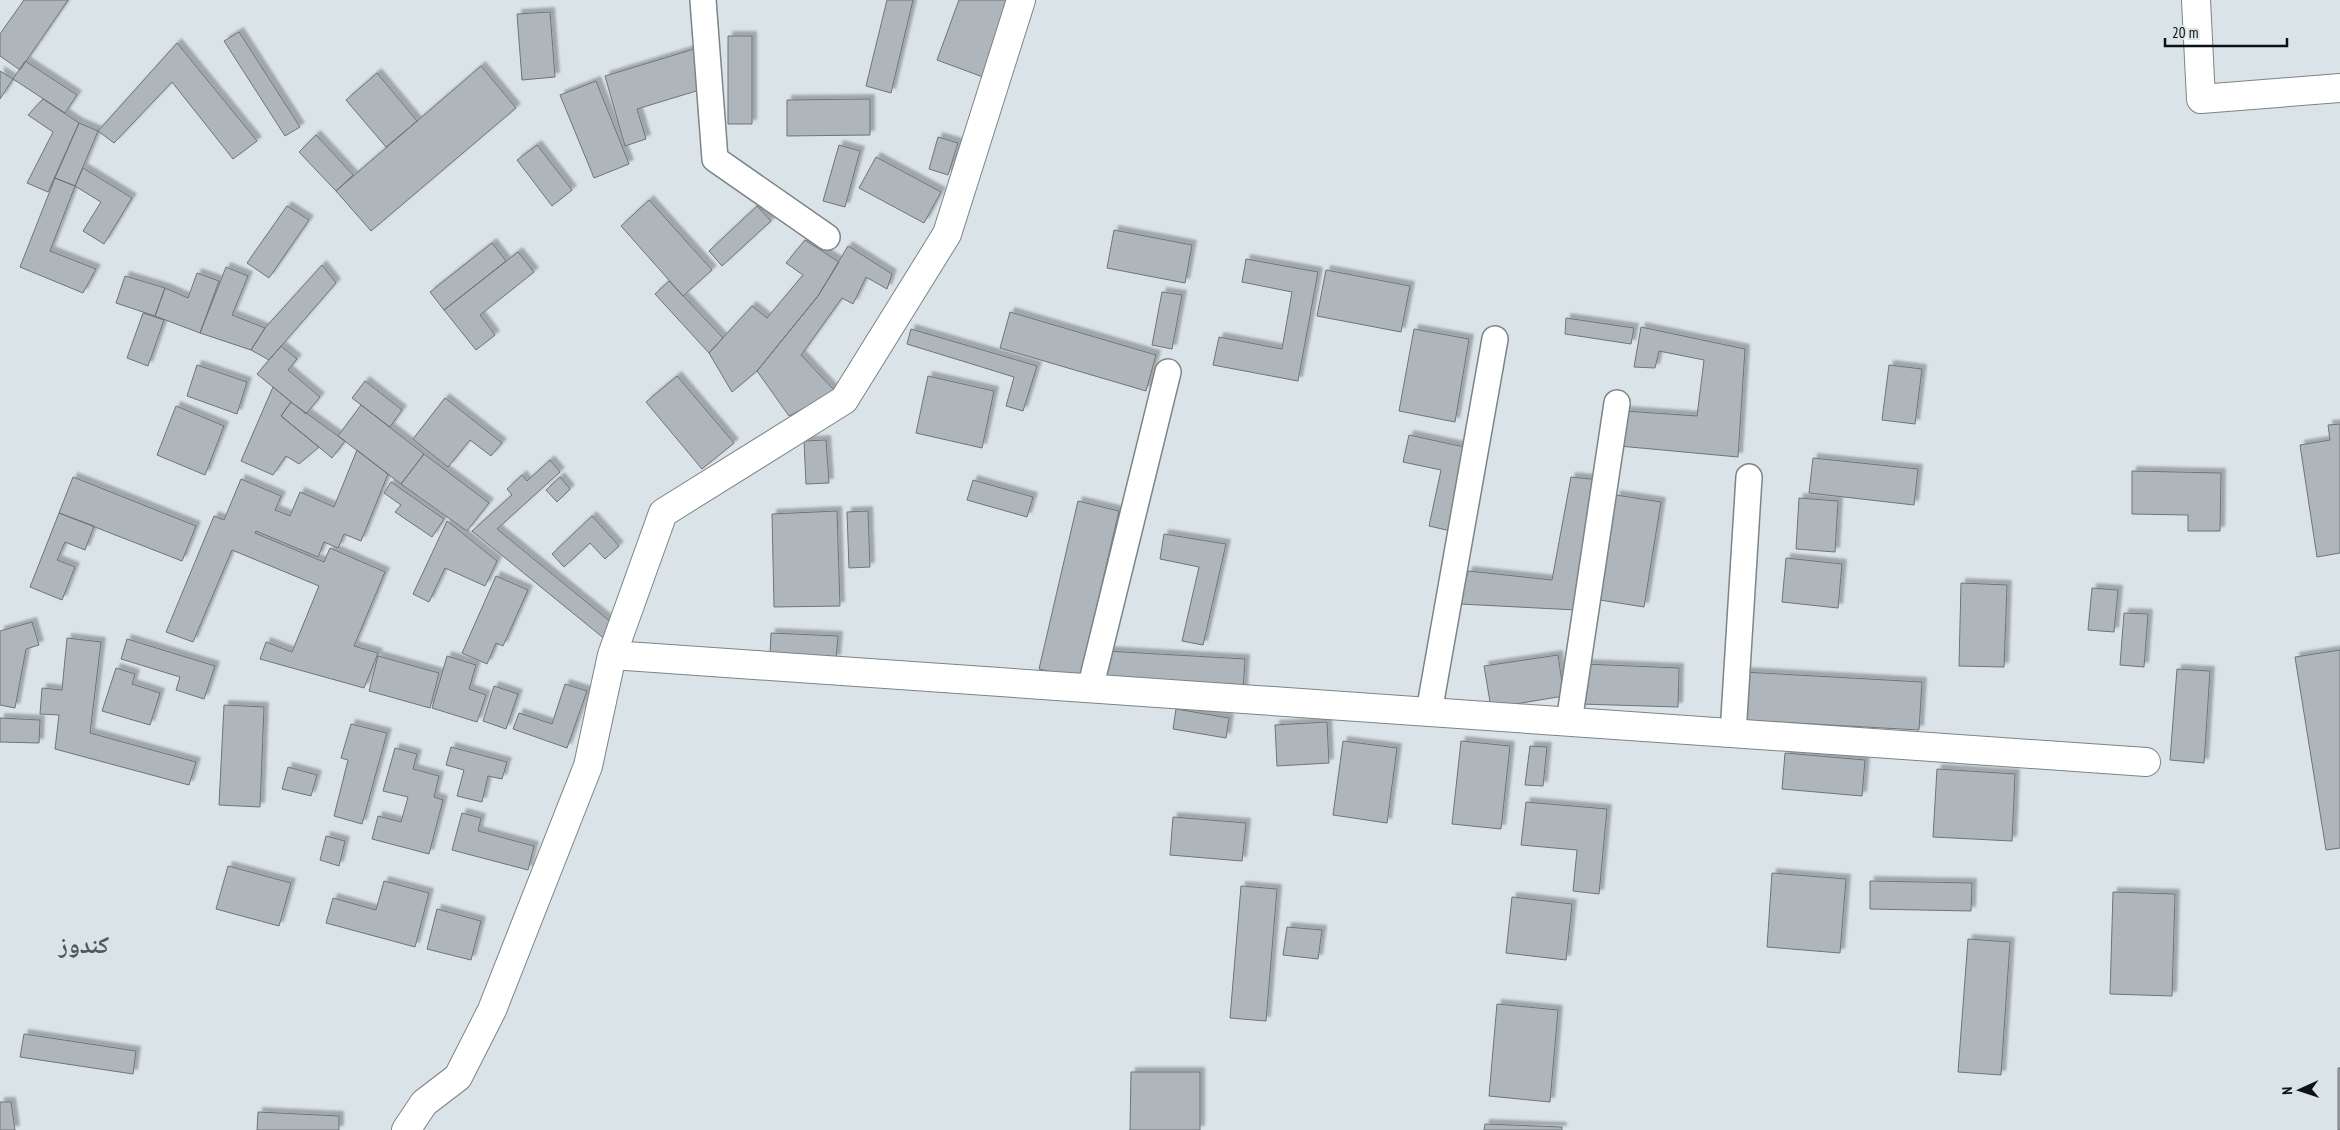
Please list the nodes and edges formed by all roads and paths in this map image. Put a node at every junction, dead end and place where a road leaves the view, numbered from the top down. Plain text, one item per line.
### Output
1 (703, 0) edge
2 (1021, 0) edge
3 (2196, 0) edge
4 (2340, 88) edge
5 (827, 237) dead end
6 (1495, 339) dead end
7 (1168, 372) dead end
8 (1617, 403) dead end
9 (1750, 477) dead end
10 (612, 655) junction
11 (1090, 689) junction
12 (1429, 712) junction
13 (1569, 722) junction
14 (1733, 734) junction
15 (2146, 762) dead end
16 (406, 1130) edge

1 - 5 lane
2 - 10 street
3 - 4 street
6 - 12 lane
7 - 11 lane
8 - 13 lane
9 - 14 lane
10 - 11 street
10 - 16 street
11 - 12 street
12 - 13 street
13 - 14 street
14 - 15 street

